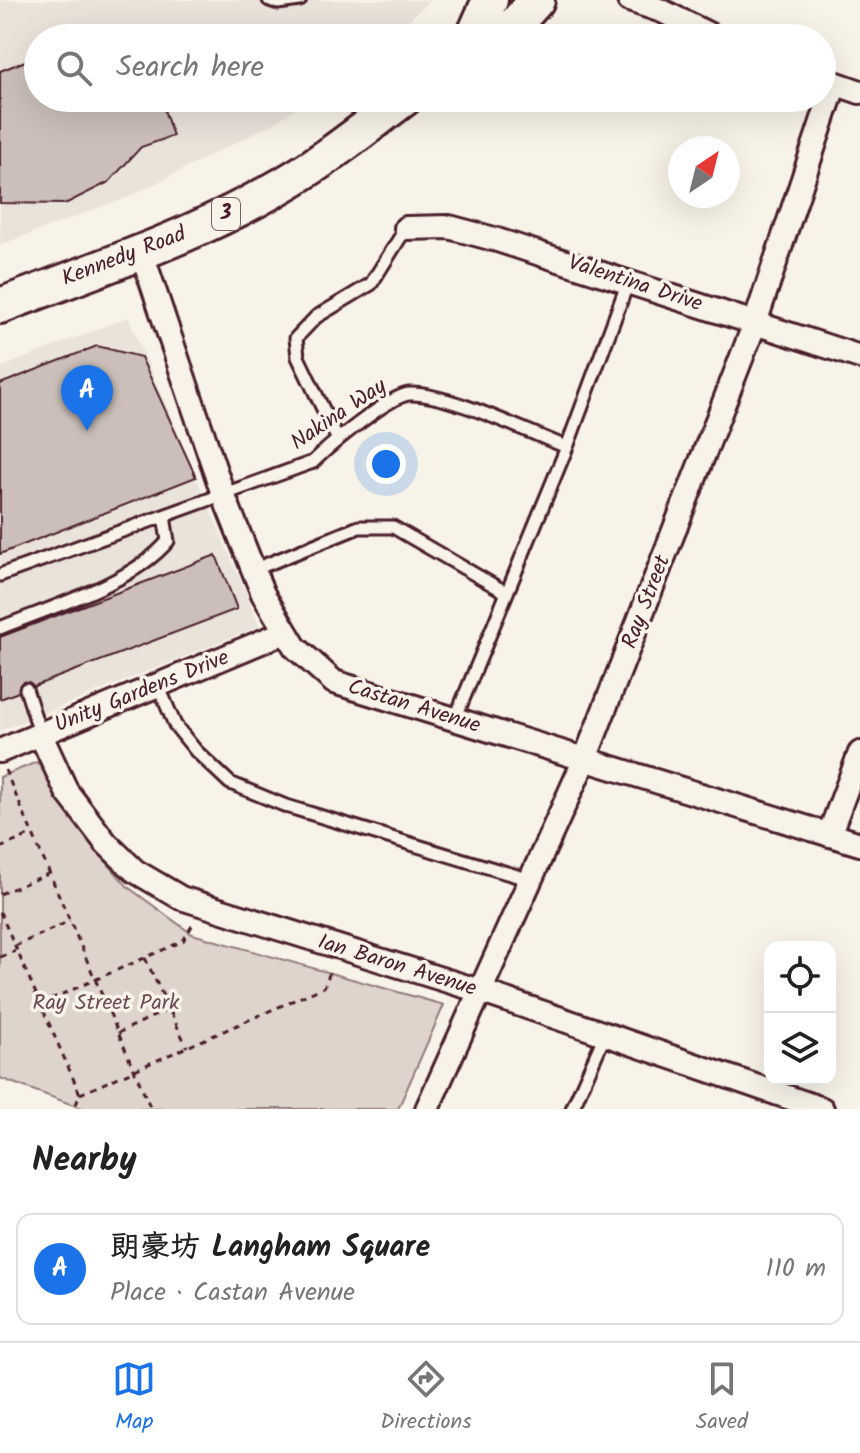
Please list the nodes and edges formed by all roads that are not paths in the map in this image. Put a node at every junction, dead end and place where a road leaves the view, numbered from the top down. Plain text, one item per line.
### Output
1 (269, 0) edge
2 (300, 0) edge
3 (490, 0) edge
4 (537, 0) edge
5 (629, 0) edge
6 (660, 5) edge
7 (479, 24) edge
8 (515, 24) edge
9 (692, 24) edge
10 (836, 84) edge
11 (860, 92) edge
12 (386, 112) edge
13 (819, 112) edge
14 (406, 228) joint
15 (141, 251) junction
16 (628, 282) junction
17 (0, 306) edge
18 (755, 323) junction
19 (860, 357) edge
20 (337, 438) junction
21 (567, 447) junction
22 (223, 494) junction
23 (164, 516) junction
24 (253, 570) junction
25 (0, 575) edge
26 (507, 593) junction
27 (4, 629) edge
28 (285, 632) junction
29 (158, 685) junction
30 (26, 689) dead end
31 (455, 719) junction
32 (40, 733) junction
33 (0, 751) edge
34 (860, 753) edge
35 (585, 759) junction
36 (829, 835) junction
37 (860, 844) edge
38 (530, 880) junction
39 (480, 991) junction
40 (604, 1037) junction
41 (427, 1109) edge
42 (572, 1109) edge
43 (822, 1109) edge

1 - 2 lane
3 - 7 main road
4 - 8 main road
5 - 6 street
6 - 9 street
10 - 11 street
12 - 15 main road, Kennedy Road / 3
13 - 18 street, Ray Street
14 - 16 street, Valentina Drive
14 - 20 lane
15 - 17 main road, Kennedy Road / 3
15 - 22 street, Castan Avenue
16 - 18 street, Valentina Drive
16 - 21 lane
18 - 19 street, Valentina Drive
18 - 35 street, Ray Street
20 - 21 lane, Nakina Way
20 - 22 lane, Nakina Way
21 - 26 lane
22 - 23 lane, Nakina Way
22 - 24 street, Castan Avenue
23 - 25 lane, Nakina Way
23 - 27 lane
24 - 26 lane
24 - 28 street, Castan Avenue
26 - 31 lane
28 - 29 street, Unity Gardens Drive
28 - 31 street, Castan Avenue
29 - 32 street, Unity Gardens Drive
29 - 38 lane
30 - 32 lane
31 - 35 street, Castan Avenue
32 - 33 street, Unity Gardens Drive
32 - 39 street, Ian Baron Avenue
34 - 36 street
35 - 36 street, Castan Avenue
35 - 38 street, Ray Street
36 - 37 street, Castan Avenue
38 - 39 street, Ray Street
39 - 40 street, Ian Baron Avenue
39 - 41 street, Ray Street
40 - 42 lane
40 - 43 street, Ian Baron Avenue

